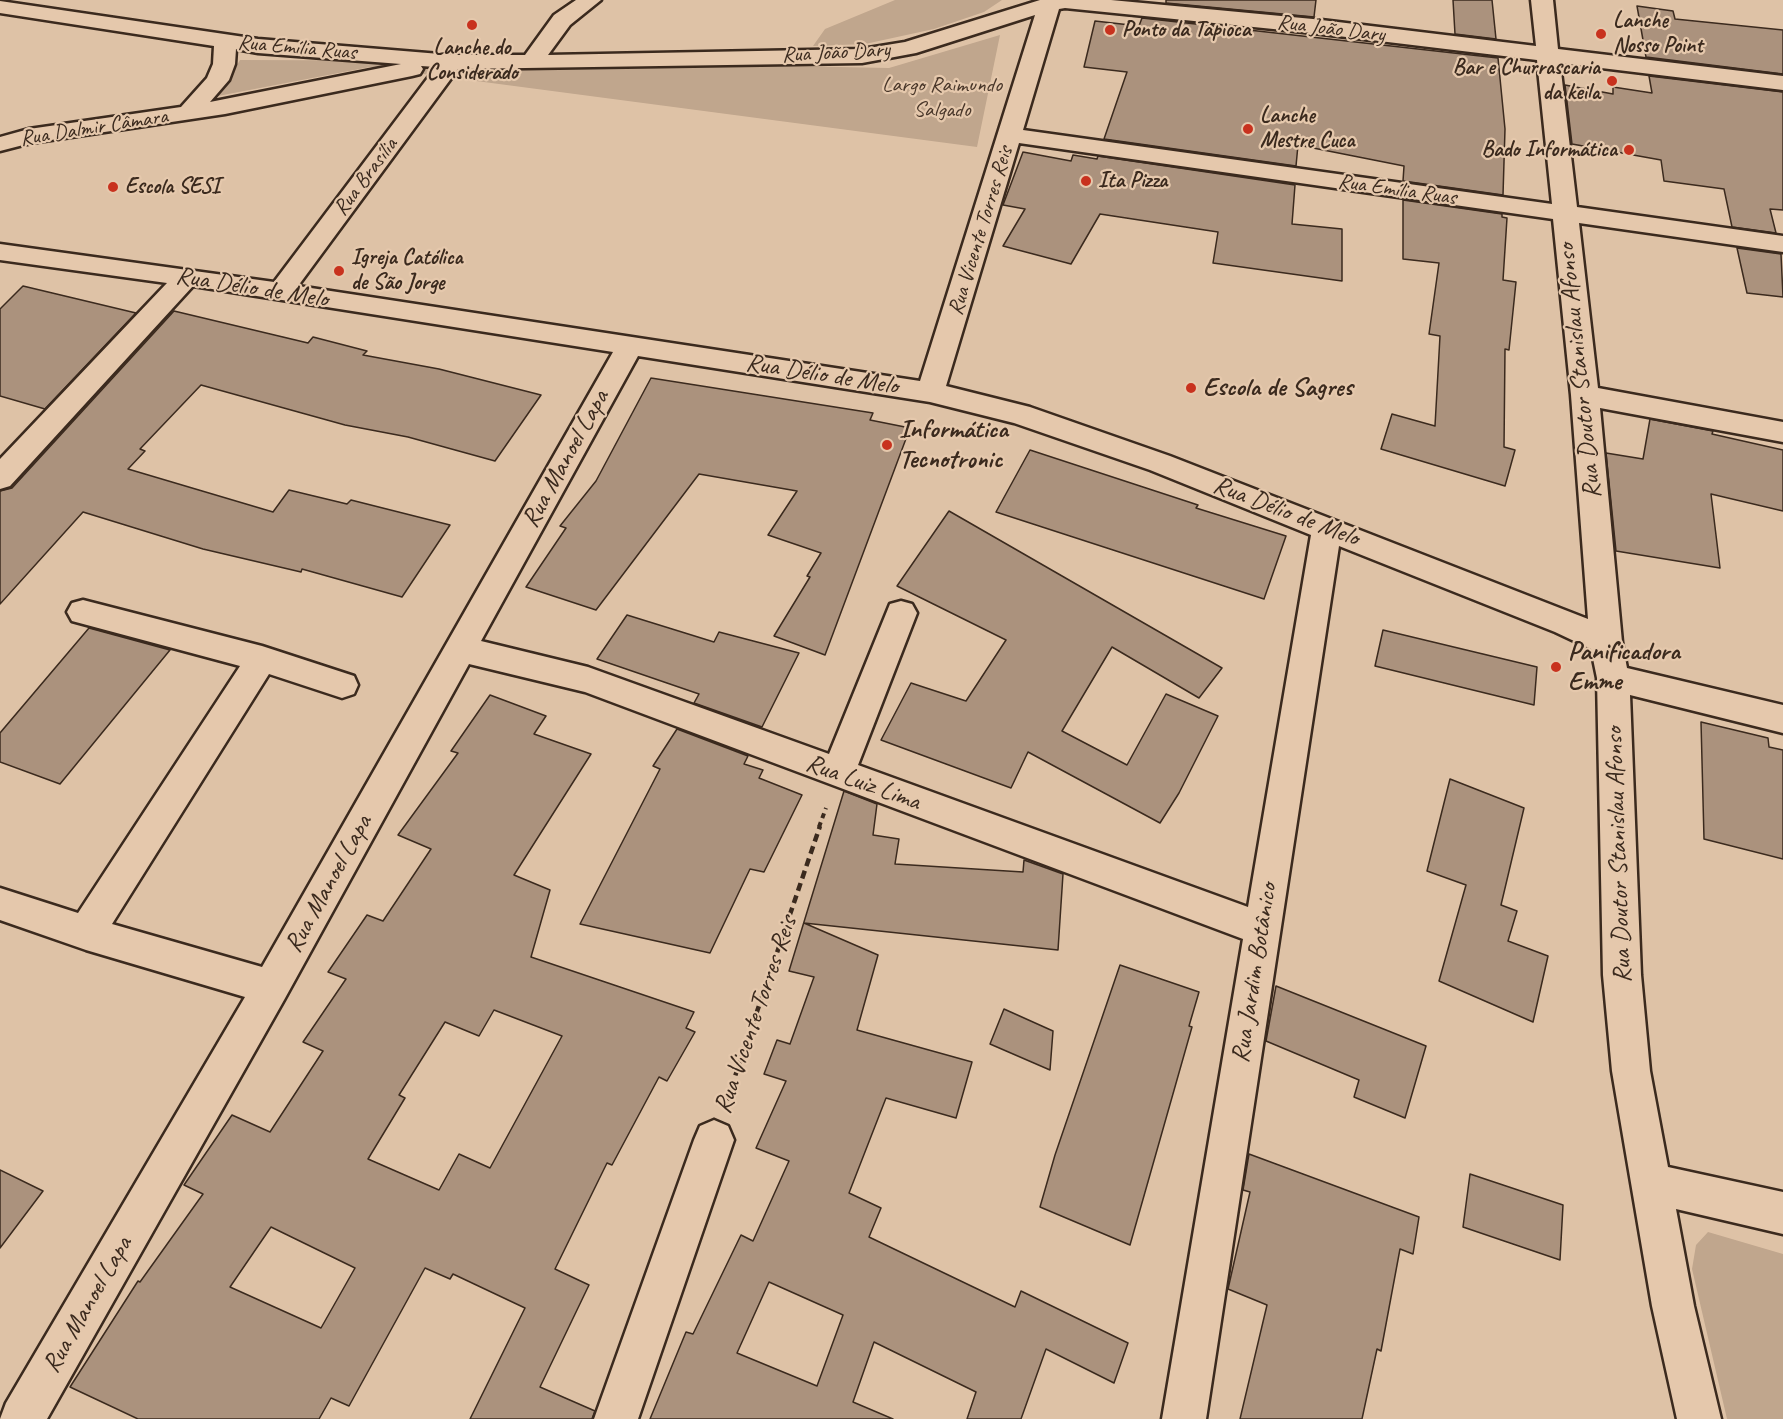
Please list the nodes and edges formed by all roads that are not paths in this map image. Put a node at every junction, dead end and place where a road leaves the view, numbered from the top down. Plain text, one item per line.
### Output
1 (590, 0) edge
2 (1542, 0) edge
3 (1050, 2) edge
4 (0, 7) edge
5 (225, 42) junction
6 (1550, 56) junction
7 (450, 61) junction
8 (597, 61) joint
9 (531, 62) junction
10 (1783, 83) edge
11 (188, 113) junction
12 (1011, 135) junction
13 (0, 144) edge
14 (1564, 214) junction
15 (1783, 244) edge
16 (0, 252) edge
17 (187, 278) junction
18 (280, 292) junction
19 (631, 345) junction
20 (930, 392) junction
21 (1585, 395) junction
22 (1783, 432) edge
23 (0, 478) edge
24 (1327, 527) junction
25 (83, 612) dead end
26 (901, 613) dead end
27 (1606, 642) junction
28 (460, 649) junction
29 (262, 659) junction
30 (1613, 678) junction
31 (342, 685) dead end
32 (1783, 719) edge
33 (837, 773) junction
34 (0, 904) edge
35 (1262, 929) junction
36 (86, 933) junction
37 (271, 987) junction
38 (714, 1140) road end
39 (1651, 1183) junction
40 (1783, 1213) edge
41 (22, 1419) edge
42 (616, 1419) edge
43 (1184, 1419) edge
44 (1699, 1419) edge

1 - 9 street
2 - 6 street, Rua Doutor Stanislau Afonso
3 - 6 street, Rua João Dary
3 - 8 street, Rua João Dary
3 - 12 street, Rua Vicente Torres Reis
4 - 5 street, Rua Emília Ruas
5 - 7 street, Rua Emília Ruas
5 - 11 street, Rua Dalmir Câmara
6 - 10 street, Rua João Dary
6 - 14 street, Rua Doutor Stanislau Afonso
7 - 9 street, Rua Emília Ruas
7 - 11 street, Rua Dalmir Câmara
7 - 18 street, Rua Brasília
8 - 9 street, Rua Emília Ruas
11 - 13 street, Rua Dalmir Câmara
12 - 14 street, Rua Emília Ruas
12 - 20 street, Rua Vicente Torres Reis
14 - 15 street, Rua Emília Ruas
14 - 21 street, Rua Doutor Stanislau Afonso
16 - 17 street, Rua Délio de Melo
17 - 18 street, Rua Délio de Melo
17 - 23 street
18 - 19 street, Rua Délio de Melo
19 - 20 street, Rua Délio de Melo
19 - 28 street, Rua Manoel Lapa
20 - 24 street, Rua Délio de Melo
21 - 22 street
21 - 27 street, Rua Doutor Stanislau Afonso
24 - 27 street, Rua Délio de Melo
24 - 35 street, Rua Jardim Botânico
25 - 29 street
26 - 33 street
27 - 30 street, Rua Doutor Stanislau Afonso
28 - 33 street, Rua Luiz Lima
28 - 37 street, Rua Manoel Lapa
29 - 31 street
29 - 36 street
30 - 32 street
30 - 39 street, Rua Doutor Stanislau Afonso
33 - 35 street, Rua Luiz Lima
34 - 36 street
35 - 43 street, Rua Jardim Botânico
36 - 37 street
37 - 41 street, Rua Manoel Lapa
38 - 42 street, Rua Vicente Torres Reis
39 - 40 street
39 - 44 street, Rua Doutor Stanislau Afonso

